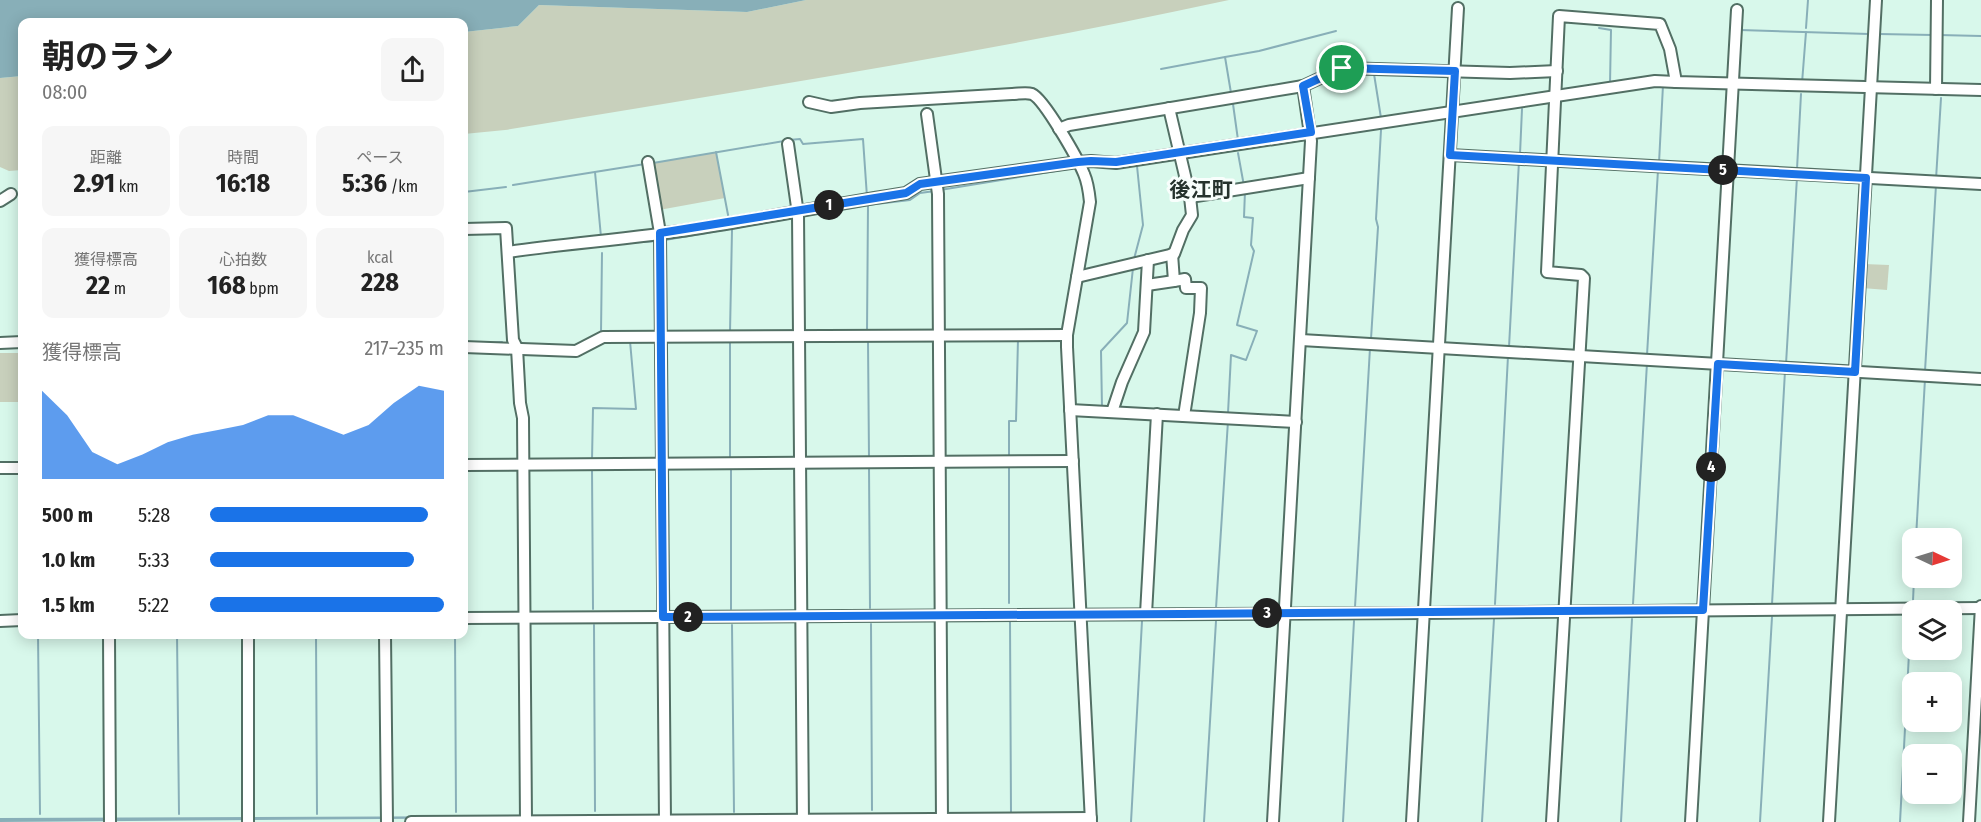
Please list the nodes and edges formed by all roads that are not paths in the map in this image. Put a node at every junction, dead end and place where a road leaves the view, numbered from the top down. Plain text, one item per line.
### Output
1 (1876, 0) edge
2 (1937, 0) edge
3 (1458, 8) dead end
4 (1737, 10) dead end
5 (1455, 71) junction
6 (1557, 71) junction
7 (1676, 82) junction
8 (1303, 86) junction
9 (1733, 86) junction
10 (1936, 88) junction
11 (1871, 90) junction
12 (1981, 90) edge
13 (1557, 95) junction
14 (809, 102) dead end
15 (1169, 108) junction
16 (1453, 111) junction
17 (927, 114) dead end
18 (1059, 129) junction
19 (1311, 132) junction
20 (788, 144) dead end
21 (1181, 152) junction
22 (1450, 155) junction
23 (1552, 160) junction
24 (648, 162) dead end
25 (1078, 162) junction
26 (1728, 170) junction
27 (1309, 178) junction
28 (1866, 178) junction
29 (1981, 184) edge
30 (937, 186) junction
31 (11, 194) dead end
32 (1190, 197) junction
33 (0, 201) edge
34 (798, 210) junction
35 (468, 229) edge
36 (660, 233) junction
37 (508, 252) junction
38 (1172, 254) junction
39 (1148, 261) junction
40 (1077, 277) junction
41 (1174, 281) junction
42 (1147, 285) junction
43 (1067, 335) junction
44 (938, 336) junction
45 (661, 337) junction
46 (799, 337) junction
47 (1301, 340) junction
48 (18, 342) edge
49 (0, 343) edge
50 (468, 347) edge
51 (517, 348) junction
52 (1439, 349) junction
53 (1578, 357) junction
54 (1718, 364) junction
55 (1855, 372) junction
56 (1981, 379) edge
57 (1071, 410) junction
58 (1112, 412) junction
59 (1157, 414) junction
60 (1184, 416) junction
61 (1296, 422) junction
62 (1073, 461) junction
63 (939, 462) junction
64 (662, 464) junction
65 (800, 464) junction
66 (468, 465) edge
67 (524, 465) junction
68 (0, 468) edge
69 (18, 468) edge
70 (1981, 607) edge
71 (1841, 609) junction
72 (1703, 610) junction
73 (1564, 611) junction
74 (1079, 613) junction
75 (1286, 613) junction
76 (1424, 613) junction
77 (1146, 614) junction
78 (940, 615) junction
79 (802, 616) junction
80 (525, 617) junction
81 (663, 617) junction
82 (468, 618) edge
83 (18, 620) edge
84 (0, 621) edge
85 (109, 639) edge
86 (248, 639) edge
87 (386, 639) edge
88 (803, 818) edge
89 (387, 819) edge
90 (248, 820) edge
91 (941, 820) edge
92 (1091, 820) edge
93 (110, 821) edge
94 (665, 821) edge
95 (411, 822) edge
96 (526, 822) edge
97 (1273, 822) edge
98 (1412, 822) edge
99 (1552, 822) edge
100 (1691, 822) edge
101 (1829, 822) edge
102 (1969, 822) edge

1 - 11 street
2 - 10 street
3 - 5 street
4 - 9 street
5 - 6 street
5 - 8 street
5 - 16 street
6 - 7 street
6 - 13 street
7 - 9 street
7 - 13 street
8 - 15 street
8 - 19 street
9 - 11 street
9 - 26 street
10 - 11 street
10 - 12 street
11 - 28 street
13 - 16 street
13 - 23 street
14 - 18 street
15 - 18 street
15 - 21 street
16 - 19 street
16 - 22 street
17 - 30 street
18 - 25 street
19 - 21 street
19 - 27 street
20 - 34 street
21 - 25 street
21 - 32 street
22 - 23 street
22 - 52 street
23 - 26 street
23 - 53 street
24 - 36 street
25 - 30 street
25 - 40 street
26 - 28 street
26 - 54 street
27 - 32 street
27 - 47 street
28 - 29 street
28 - 55 street
30 - 34 street
30 - 44 street
31 - 33 street
32 - 38 street
34 - 36 street
34 - 46 street
35 - 37 street
36 - 37 street
36 - 45 street
37 - 51 street
38 - 39 street
38 - 41 street
39 - 40 street
39 - 42 street
40 - 43 street
41 - 42 street
41 - 60 street
42 - 58 street
43 - 44 street
43 - 57 street
44 - 46 street
44 - 63 street
45 - 46 street
45 - 51 street
45 - 64 street
46 - 65 street
47 - 52 street
47 - 61 street
48 - 49 street
50 - 51 street
51 - 67 street
52 - 53 street
52 - 76 street
53 - 54 street
53 - 73 street
54 - 55 street
54 - 72 street
55 - 56 street
55 - 71 street
57 - 58 street
57 - 62 street
58 - 59 street
59 - 60 street
59 - 77 street
60 - 61 street
61 - 75 street
62 - 63 street
62 - 74 street
63 - 65 street
63 - 78 street
64 - 65 street
64 - 67 street
64 - 81 street
65 - 79 street
66 - 67 street
67 - 80 street
68 - 69 street
70 - 71 street
70 - 102 street
71 - 72 street
71 - 101 street
72 - 73 street
72 - 100 street
73 - 76 street
73 - 99 street
74 - 77 street
74 - 78 street
74 - 92 street
75 - 76 street
75 - 77 street
75 - 97 street
76 - 98 street
78 - 79 street
78 - 91 street
79 - 81 street
79 - 88 street
80 - 81 street
80 - 82 street
80 - 96 street
81 - 94 street
83 - 84 street
85 - 93 street
86 - 90 street
87 - 89 street
88 - 91 street
88 - 94 street
91 - 92 street
94 - 96 street
95 - 96 street

